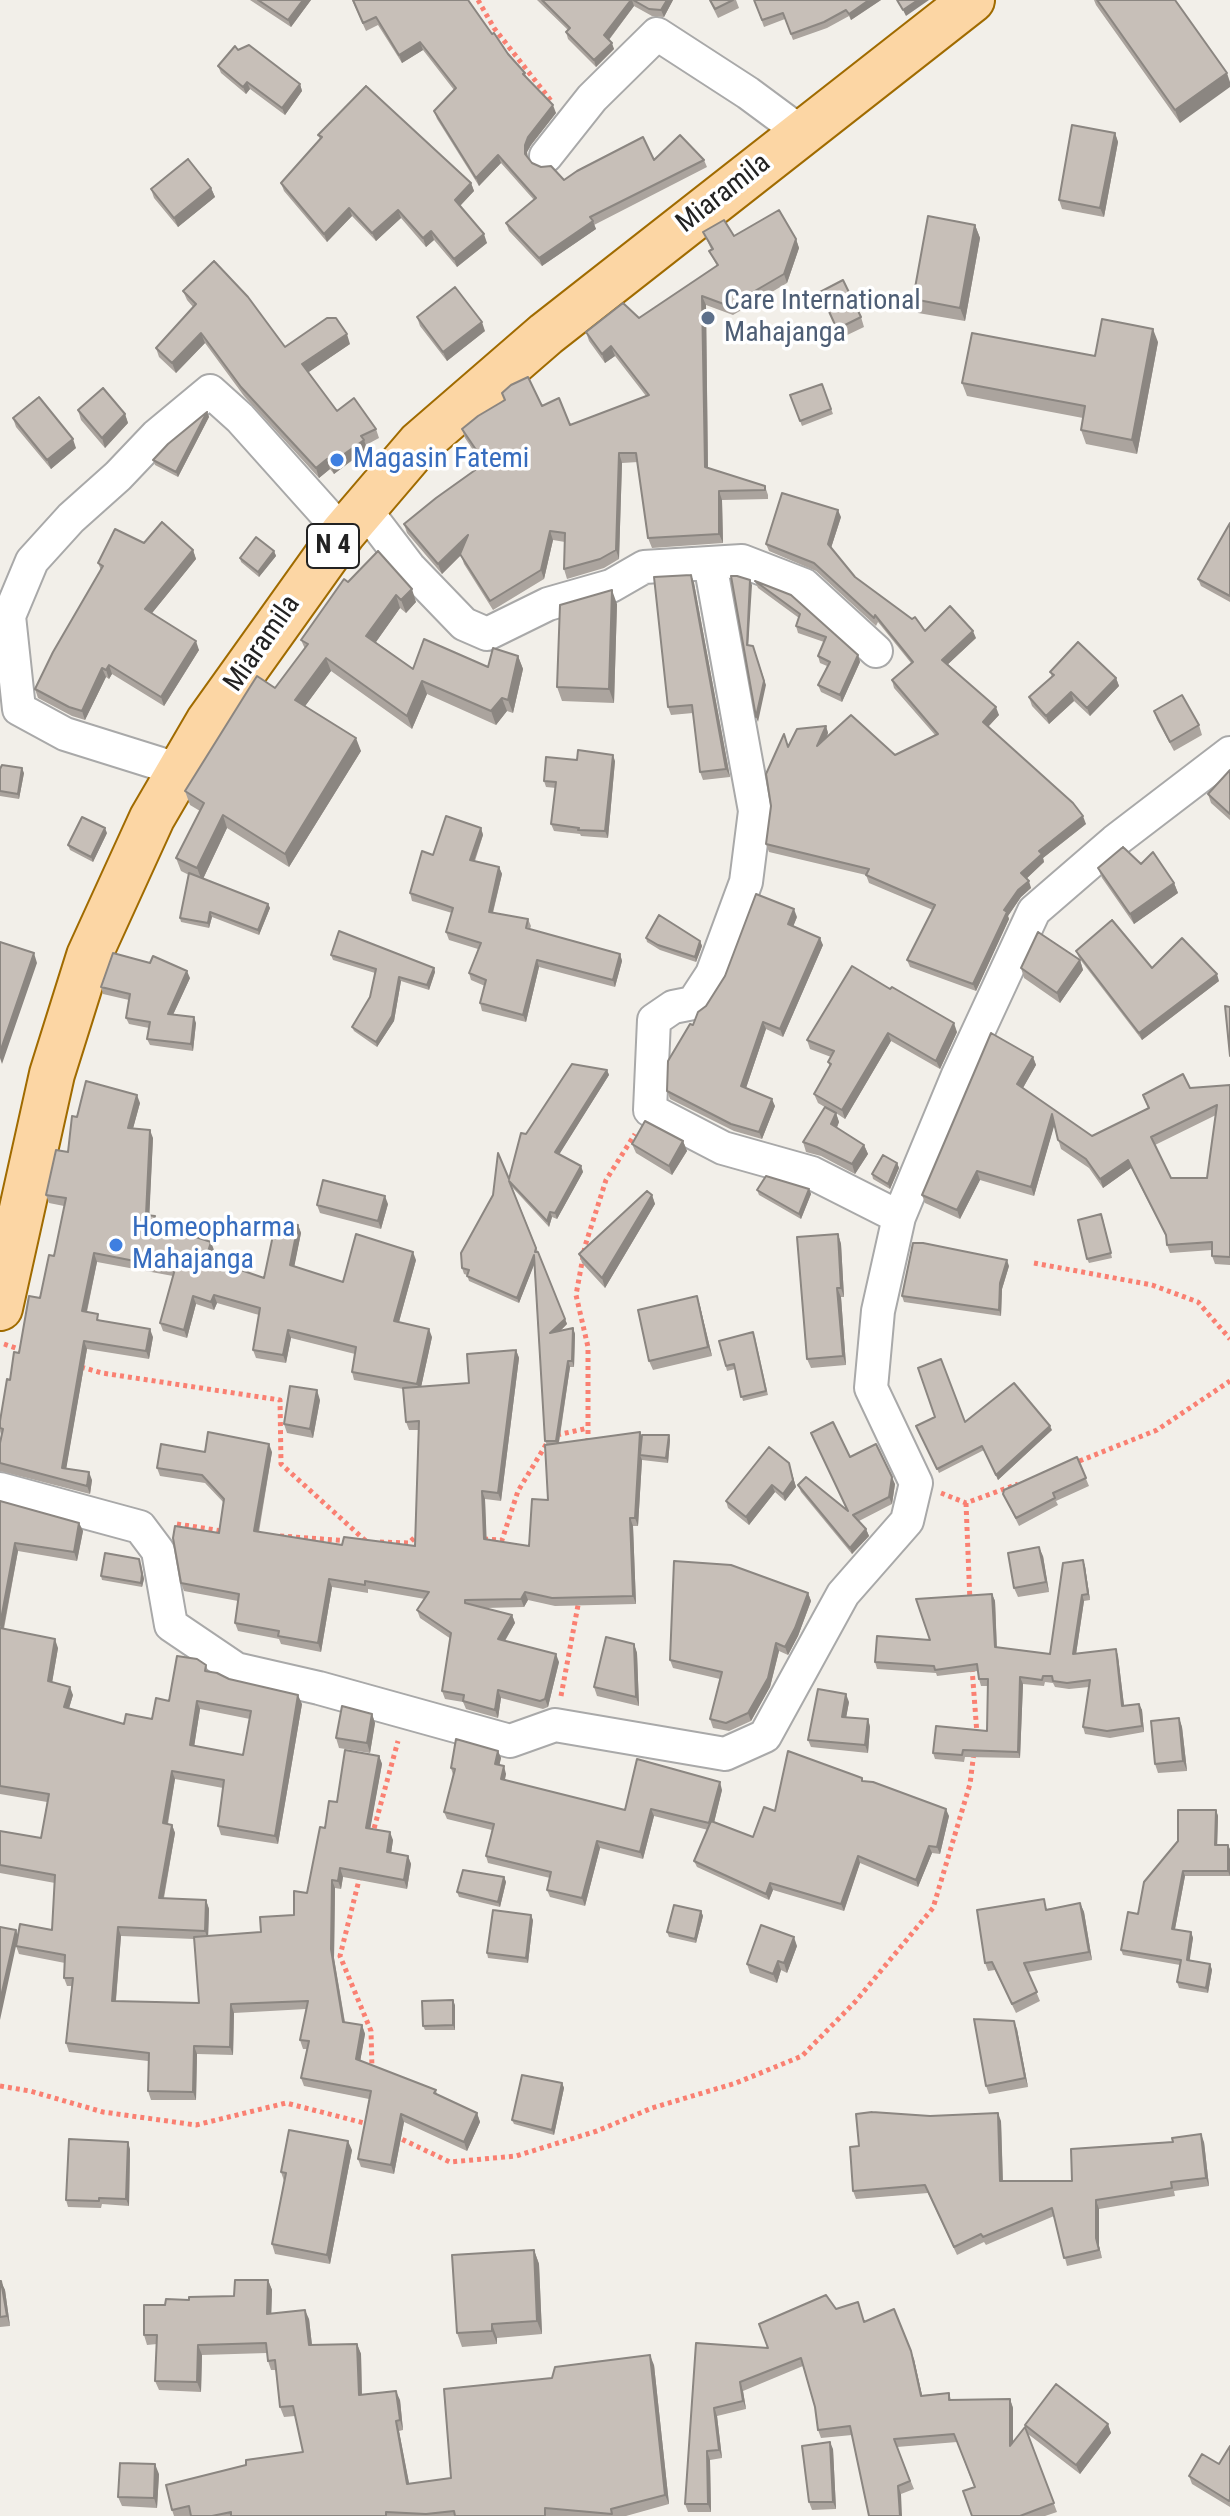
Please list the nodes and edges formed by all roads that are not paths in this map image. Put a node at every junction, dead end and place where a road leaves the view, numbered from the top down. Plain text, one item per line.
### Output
1 (972, 0) edge
2 (802, 133) junction
3 (546, 156) dead end
4 (354, 520) junction
5 (710, 563) junction
6 (876, 651) dead end
7 (1230, 753) edge
8 (180, 770) junction
9 (899, 1217) junction
10 (0, 1308) edge
11 (0, 1489) edge

1 - 2 main road, Miaramila / N 4
2 - 3 street
2 - 4 main road, Miaramila / N 4
4 - 5 street
4 - 8 main road, Miaramila / N 4
4 - 8 street
5 - 6 street
5 - 9 street
7 - 9 street
8 - 10 main road, Miaramila / N 4
9 - 11 street

